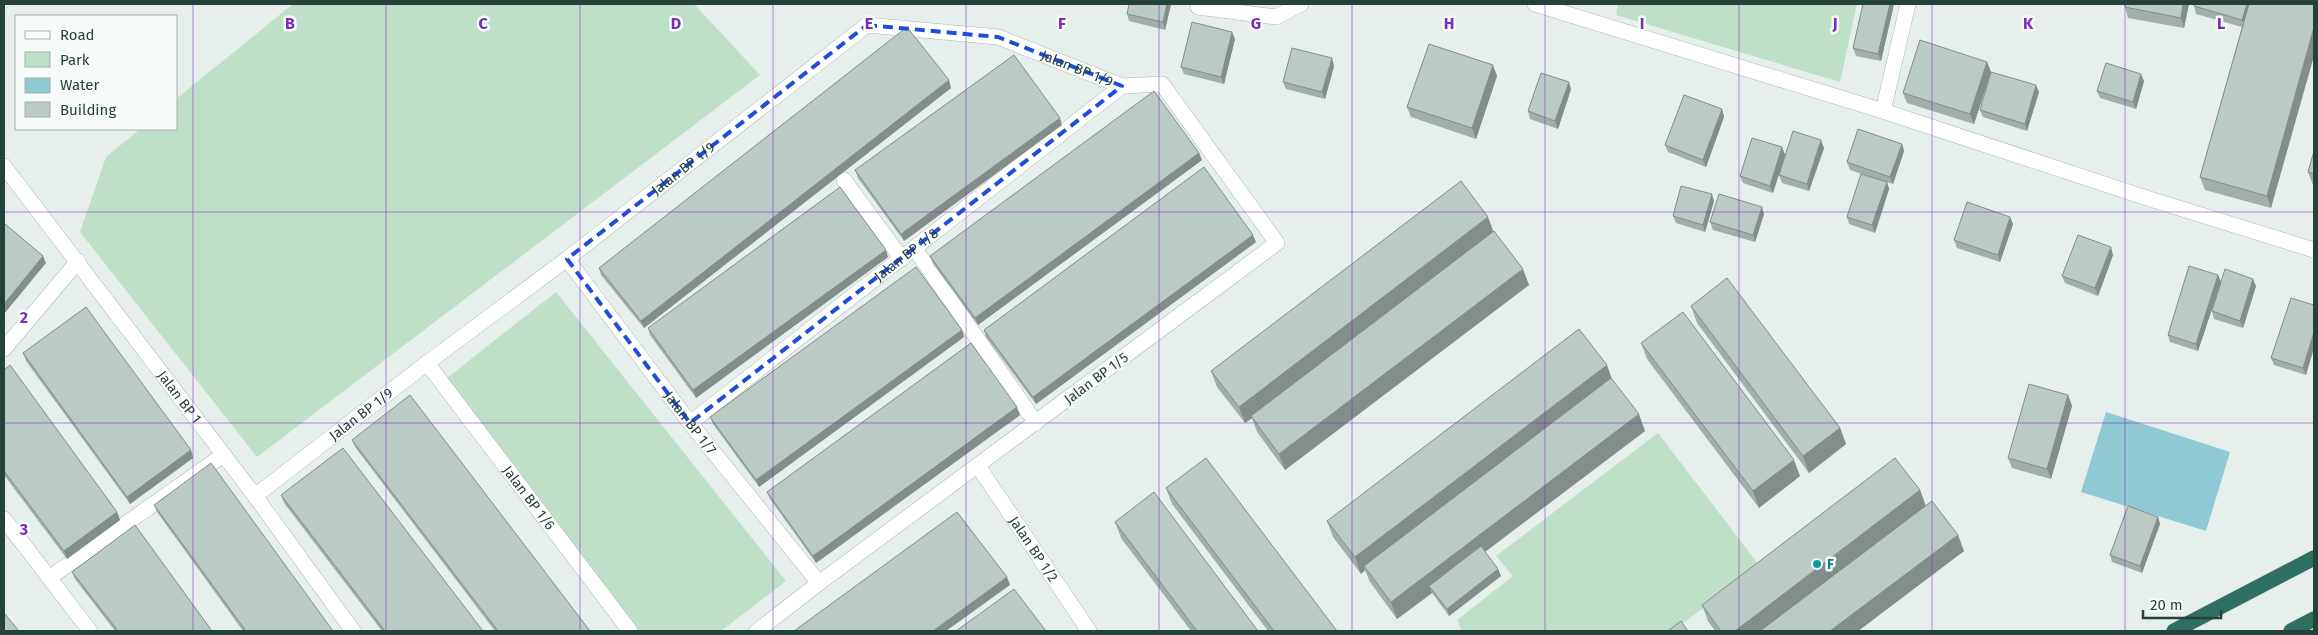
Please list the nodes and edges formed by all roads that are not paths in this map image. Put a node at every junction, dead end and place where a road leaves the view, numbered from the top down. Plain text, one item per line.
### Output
1 (1301, 4) edge
2 (1535, 4) edge
3 (1908, 4) edge
4 (1198, 8) dead end
5 (1162, 84) joint
6 (1122, 86) junction
7 (1883, 111) junction
8 (4, 166) edge
9 (844, 180) dead end
10 (915, 249) junction
11 (2314, 250) edge
12 (567, 259) junction
13 (902, 259) junction
14 (78, 261) junction
15 (4, 349) edge
16 (427, 363) junction
17 (690, 423) junction
18 (1036, 423) junction
19 (224, 456) junction
20 (978, 466) junction
21 (255, 496) junction
22 (4, 519) edge
23 (2314, 558) edge
24 (49, 578) junction
25 (819, 583) junction
26 (2314, 619) edge
27 (90, 631) edge
28 (353, 631) edge
29 (630, 631) edge
30 (757, 631) edge
31 (1089, 631) edge
32 (2174, 631) edge
33 (2291, 631) edge

1 - 4 street
2 - 7 street
3 - 7 street
5 - 6 street, Jalan BP 1/9
5 - 18 street, Jalan BP 1/5
6 - 10 street, Jalan BP 1/8
6 - 12 street, Jalan BP 1/9
7 - 11 street
8 - 14 street, Jalan BP 1
9 - 13 street
10 - 13 street, Jalan BP 1/8
10 - 18 street
12 - 16 street, Jalan BP 1/9
12 - 17 street, Jalan BP 1/7
13 - 17 street, Jalan BP 1/8
14 - 15 street
14 - 19 street, Jalan BP 1
16 - 21 street, Jalan BP 1/9
16 - 29 street, Jalan BP 1/6
17 - 25 street, Jalan BP 1/7
18 - 20 street, Jalan BP 1/5
19 - 21 street, Jalan BP 1
19 - 24 street
20 - 25 street, Jalan BP 1/5
20 - 31 street, Jalan BP 1/2
21 - 28 street, Jalan BP 1
22 - 24 street
23 - 32 highway
24 - 27 street
25 - 30 street, Jalan BP 1/5
26 - 33 highway

